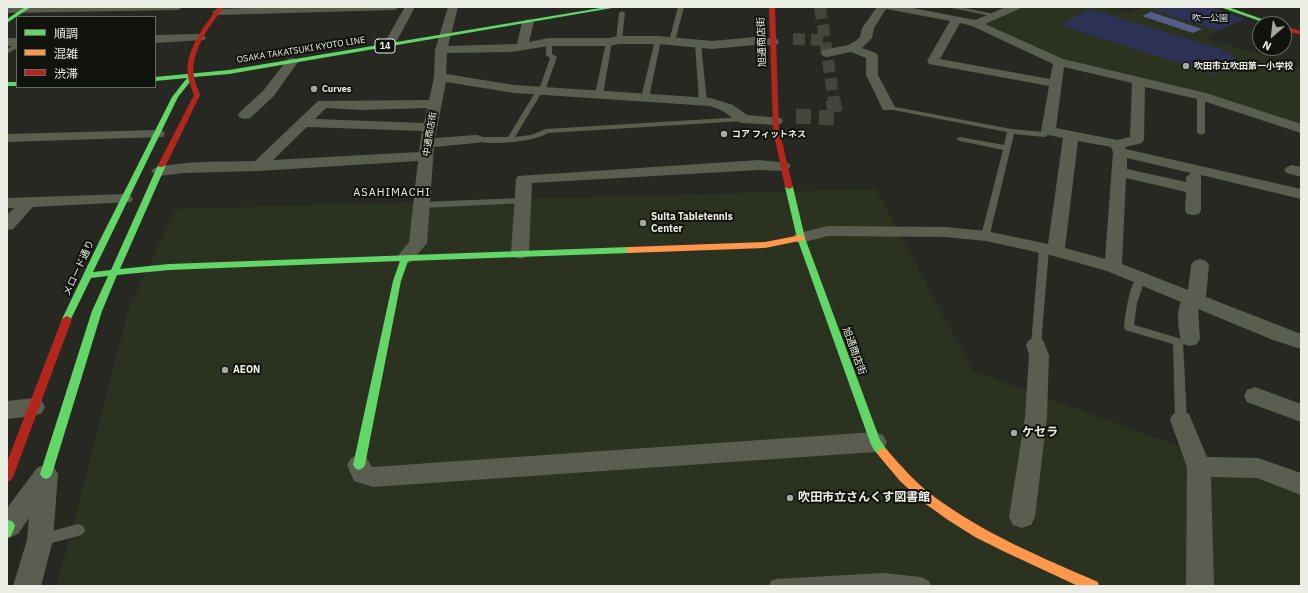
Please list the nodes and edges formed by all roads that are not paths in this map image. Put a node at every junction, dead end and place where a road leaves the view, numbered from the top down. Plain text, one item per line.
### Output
1 (178, 7) edge
2 (396, 7) edge
3 (410, 7) edge
4 (453, 7) edge
5 (681, 7) edge
6 (772, 7) edge
7 (882, 7) edge
8 (889, 7) edge
9 (950, 7) edge
10 (1015, 7) edge
11 (1223, 7) edge
12 (26, 8) edge
13 (219, 9) edge
14 (7, 10) edge
15 (618, 10) edge
16 (996, 15) junction
17 (1252, 17) edge
18 (957, 19) junction
19 (7, 21) edge
20 (528, 22) junction
21 (976, 24) junction
22 (200, 38) junction
23 (156, 39) edge
24 (658, 40) junction
25 (614, 41) junction
26 (672, 41) junction
27 (549, 42) junction
28 (773, 42) junction
29 (443, 43) junction
30 (698, 44) junction
31 (389, 45) junction
32 (16, 46) edge
33 (522, 46) junction
34 (852, 48) junction
35 (7, 52) edge
36 (827, 53) tunnel mouth
37 (292, 62) junction
38 (1059, 62) junction
39 (191, 77) junction
40 (440, 77) junction
41 (156, 79) edge
42 (1139, 82) junction
43 (1056, 84) junction
44 (539, 91) junction
45 (599, 95) junction
46 (1201, 96) junction
47 (645, 98) junction
48 (703, 102) junction
49 (435, 104) junction
50 (888, 107) joint
51 (245, 115) dead end
52 (742, 119) junction
53 (776, 121) junction
54 (303, 123) junction
55 (430, 127) junction
56 (1301, 128) edge
57 (1011, 131) junction
58 (1048, 131) junction
59 (1201, 133) dead end
60 (158, 134) junction
61 (1071, 136) junction
62 (7, 138) edge
63 (511, 138) junction
64 (476, 139) joint
65 (960, 139) dead end
66 (1007, 148) junction
67 (1119, 148) junction
68 (427, 150) junction
69 (258, 166) junction
70 (783, 166) junction
71 (1194, 170) junction
72 (159, 171) junction
73 (1119, 172) junction
74 (1194, 189) junction
75 (1301, 194) edge
76 (125, 199) junction
77 (522, 201) junction
78 (7, 203) edge
79 (28, 203) junction
80 (422, 205) junction
81 (1193, 210) dead end
82 (7, 224) edge
83 (986, 236) junction
84 (801, 238) junction
85 (1050, 250) junction
86 (520, 253) junction
87 (405, 258) junction
88 (1200, 265) dead end
89 (1113, 267) junction
90 (113, 272) junction
91 (89, 275) junction
92 (1141, 277) junction
93 (1196, 300) junction
94 (1190, 340) dead end
95 (1301, 342) edge
96 (1036, 345) joint
97 (1255, 396) dead end
98 (34, 407) junction
99 (7, 410) edge
100 (1301, 412) edge
101 (1181, 420) joint
102 (875, 442) junction
103 (359, 465) joint
104 (1199, 467) junction
105 (46, 474) junction
106 (7, 477) edge
107 (1301, 484) edge
108 (1022, 516) dead end
109 (8, 520) edge
110 (78, 530) dead end
111 (40, 540) junction
112 (28, 586) edge
113 (776, 586) edge
114 (924, 586) edge
115 (1093, 586) edge
116 (1200, 586) edge

1 - 12 street
2 - 13 street
3 - 31 street
4 - 29 street, 中通商店街
5 - 26 lane
6 - 28 street, 旭通商店街
7 - 34 street
8 - 18 street
9 - 16 lane
10 - 16 street
11 - 17 street
12 - 14 street
12 - 19 street
13 - 22 street, メロード通り
15 - 20 street, OSAKA TAKATSUKI KYOTO LINE / 14
15 - 25 lane
16 - 21 street
18 - 21 street
18 - 43 street
20 - 29 street, OSAKA TAKATSUKI KYOTO LINE / 14
20 - 33 street
21 - 38 street
22 - 23 street
22 - 39 street, メロード通り
24 - 25 street
24 - 26 street
24 - 47 lane
25 - 27 street
25 - 45 lane
26 - 30 street
27 - 33 street
27 - 44 lane
28 - 30 street
28 - 53 street, 旭通商店街
29 - 31 street, OSAKA TAKATSUKI KYOTO LINE / 14
29 - 33 street
29 - 40 street, 中通商店街
30 - 48 lane
31 - 37 street, OSAKA TAKATSUKI KYOTO LINE / 14
32 - 35 lane
34 - 36 street
34 - 50 street
37 - 39 street, OSAKA TAKATSUKI KYOTO LINE / 14
37 - 51 street
38 - 42 street
38 - 43 street
39 - 41 street, OSAKA TAKATSUKI KYOTO LINE / 14
39 - 60 street, メロード通り
39 - 72 street, メロード通り
40 - 44 street
40 - 49 street, 中通商店街
42 - 46 street
42 - 67 street
43 - 58 street
44 - 45 street
44 - 63 lane
45 - 47 street
46 - 56 street
46 - 59 lane
47 - 48 street
48 - 52 street
49 - 54 street
49 - 55 street, 中通商店街
50 - 57 lane
52 - 53 street
52 - 63 lane
53 - 70 street, 旭通商店街
54 - 55 street
54 - 69 street
55 - 68 street, 中通商店街
57 - 58 lane
57 - 66 lane
58 - 61 street
60 - 62 street
60 - 76 street, メロード通り
61 - 67 street
61 - 85 street
63 - 64 lane
64 - 68 street
65 - 66 lane
66 - 83 lane
67 - 71 street
67 - 73 street
68 - 69 street
68 - 80 street, 中通商店街
69 - 72 street
70 - 77 street
70 - 84 street, 旭通商店街
71 - 74 street
71 - 75 street
72 - 90 street, メロード通り
73 - 74 street
73 - 89 street
74 - 81 street
76 - 79 street
76 - 91 street, メロード通り
77 - 80 lane
77 - 86 street
78 - 79 street
79 - 82 street
80 - 87 street, 中通商店街
83 - 84 street
83 - 85 street
84 - 86 street
84 - 102 street, 旭通商店街
85 - 89 street
85 - 96 lane
86 - 87 street
87 - 90 street
87 - 103 street
88 - 93 street
89 - 92 street
90 - 91 street
90 - 105 street, メロード通り
91 - 98 street, メロード通り
92 - 93 street
92 - 101 lane
93 - 94 street
93 - 95 street
96 - 108 street
97 - 100 street
98 - 99 street
98 - 106 street, メロード通り
101 - 104 street
102 - 103 street
102 - 115 street, 旭通商店街
104 - 107 street
104 - 116 street
105 - 109 street
105 - 111 street
110 - 111 lane
111 - 112 street
113 - 114 lane

